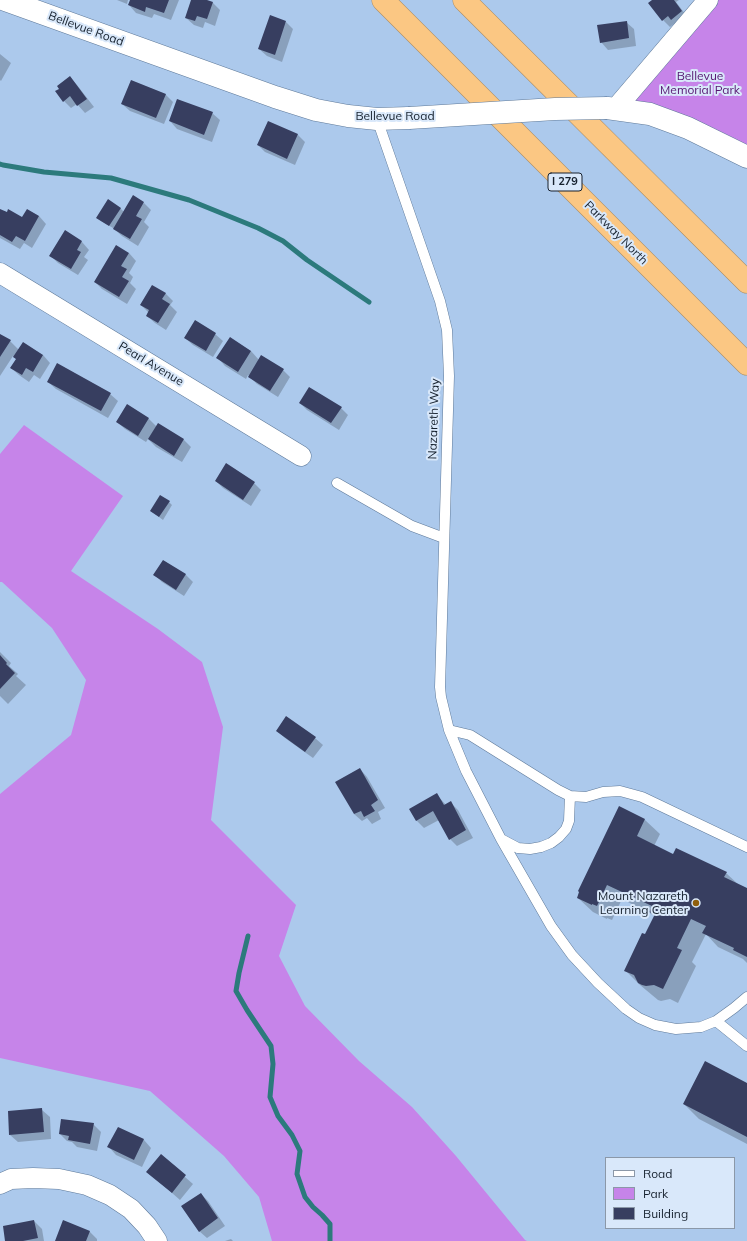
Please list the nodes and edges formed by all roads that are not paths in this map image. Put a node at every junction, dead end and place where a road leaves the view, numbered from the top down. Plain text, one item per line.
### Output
1 (5, 0) edge
2 (383, 0) edge
3 (464, 0) edge
4 (708, 0) edge
5 (611, 108) junction
6 (377, 119) junction
7 (747, 157) edge
8 (0, 273) edge
9 (747, 282) edge
10 (747, 364) edge
11 (301, 456) dead end
12 (337, 483) dead end
13 (444, 538) junction
14 (449, 730) junction
15 (570, 796) junction
16 (501, 839) junction
17 (747, 847) edge
18 (747, 997) edge
19 (716, 1021) junction
20 (747, 1046) edge
21 (0, 1184) edge
22 (157, 1241) edge

1 - 6 street, Bellevue Road
2 - 10 highway, Parkway North / I 279
3 - 9 highway
4 - 5 street
5 - 6 street, Bellevue Road, bridge
5 - 7 street, Bellevue Road
6 - 13 lane, Nazareth Way
8 - 11 street, Pearl Avenue
12 - 13 lane
13 - 14 lane, Nazareth Way
14 - 15 lane
14 - 16 lane, Nazareth Way
15 - 16 lane
15 - 17 lane
16 - 19 lane, Nazareth Way
18 - 19 lane, Nazareth Way
19 - 20 lane
21 - 22 street

